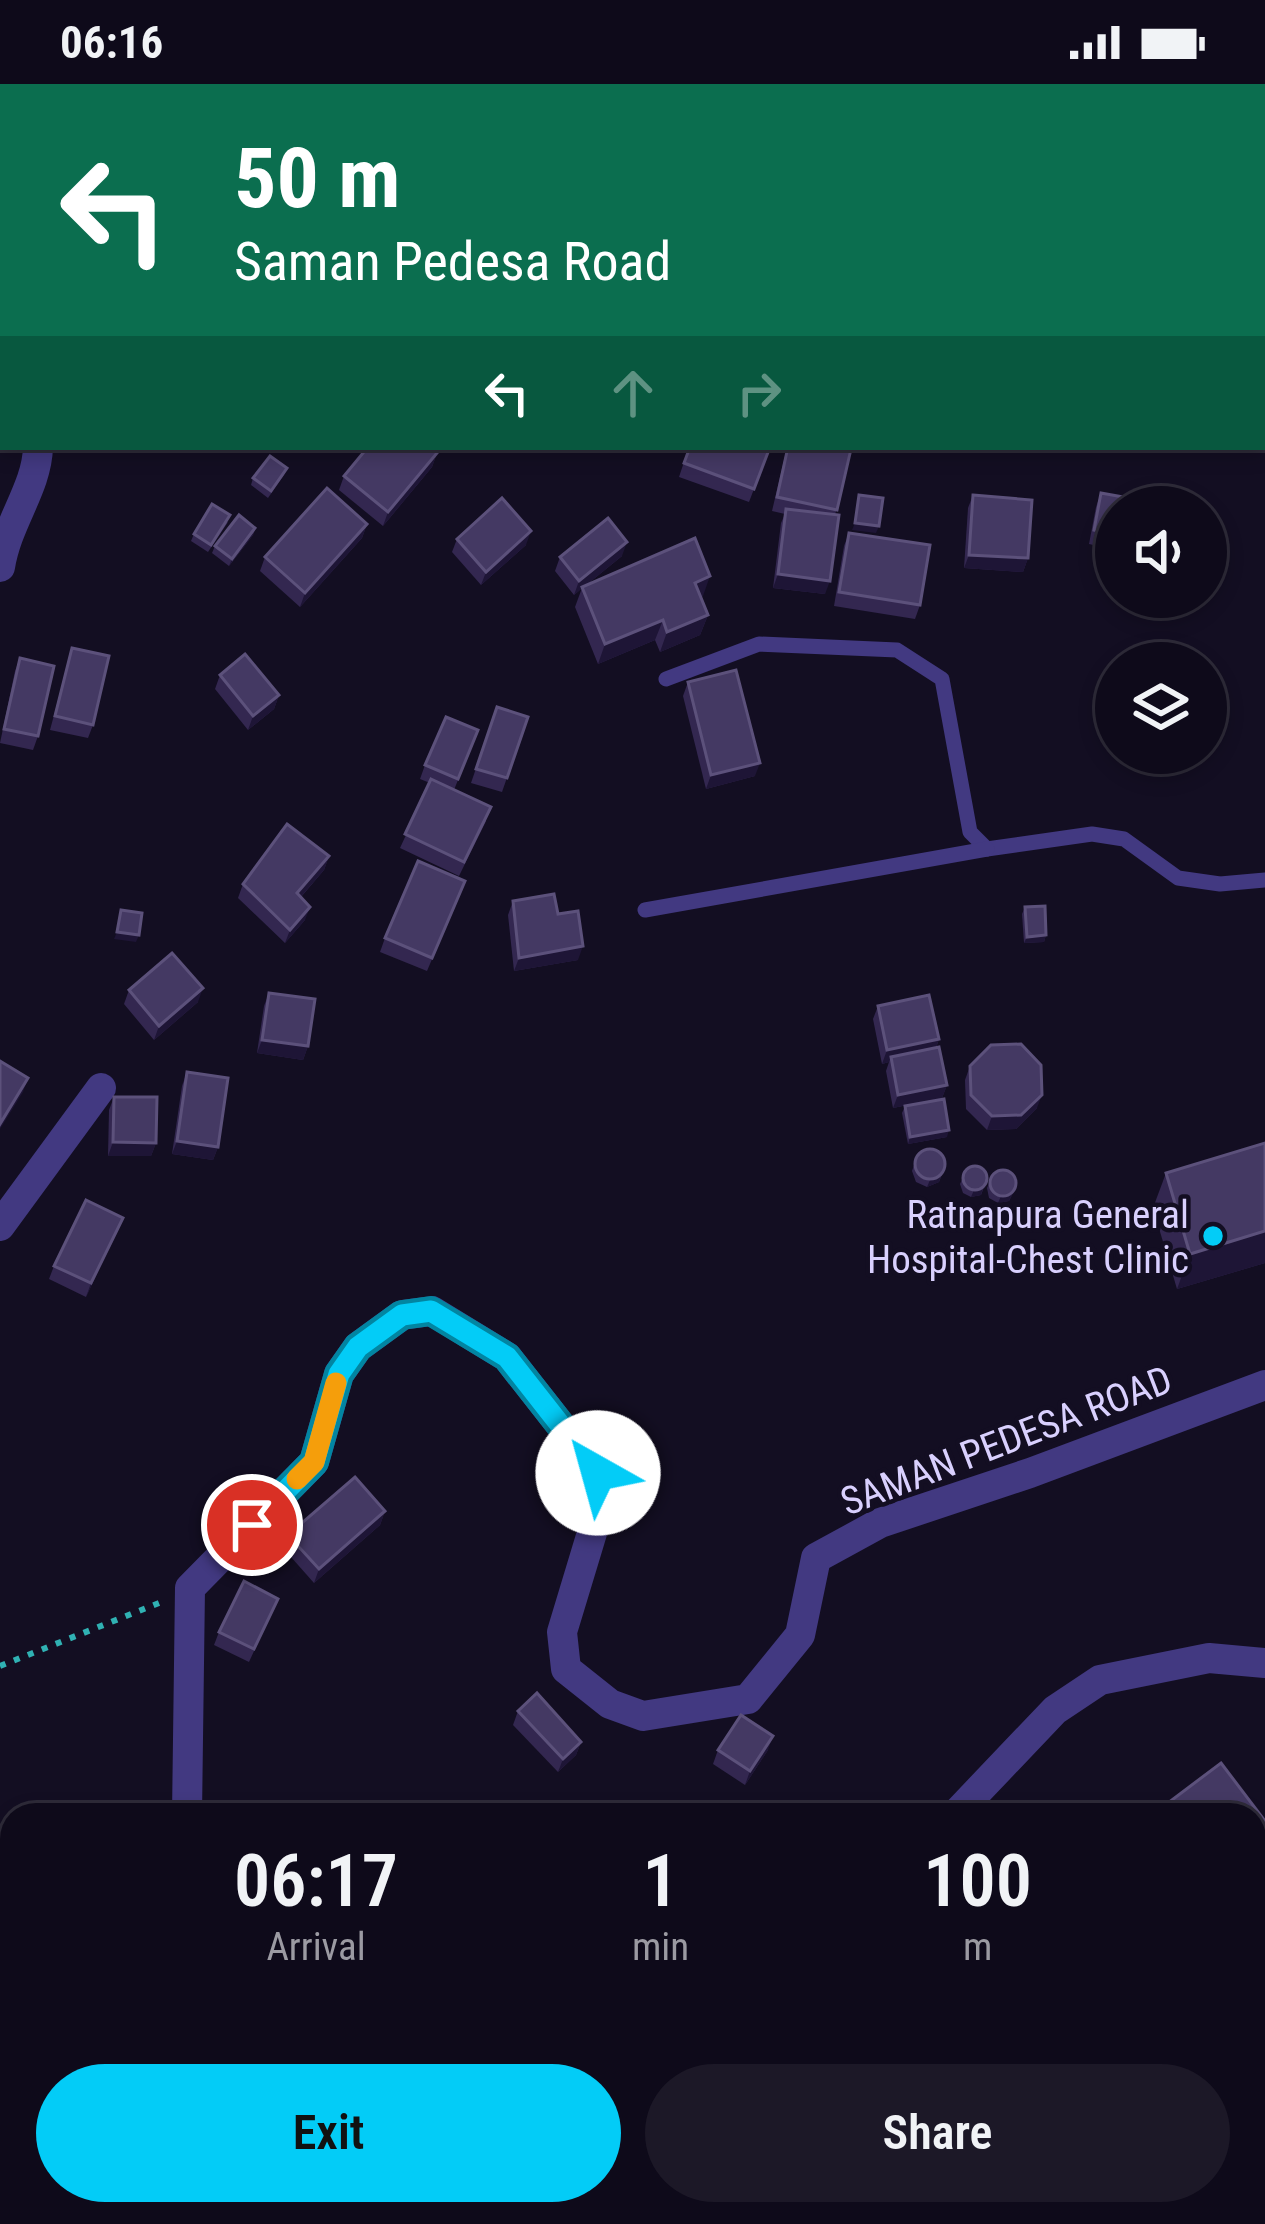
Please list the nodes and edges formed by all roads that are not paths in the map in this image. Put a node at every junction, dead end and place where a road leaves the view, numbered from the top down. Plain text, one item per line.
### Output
1 (38, 450) edge
2 (0, 567) edge
3 (666, 679) dead end
4 (987, 849) junction
5 (1265, 880) edge
6 (645, 910) dead end
7 (101, 1088) dead end
8 (0, 1226) edge
9 (1265, 1385) edge
10 (1265, 1663) edge
11 (187, 1803) edge
12 (966, 1803) edge

1 - 2 street
3 - 4 lane
4 - 5 lane
4 - 6 lane
7 - 8 street
9 - 11 street, SAMAN PEDESA ROAD
10 - 12 street

